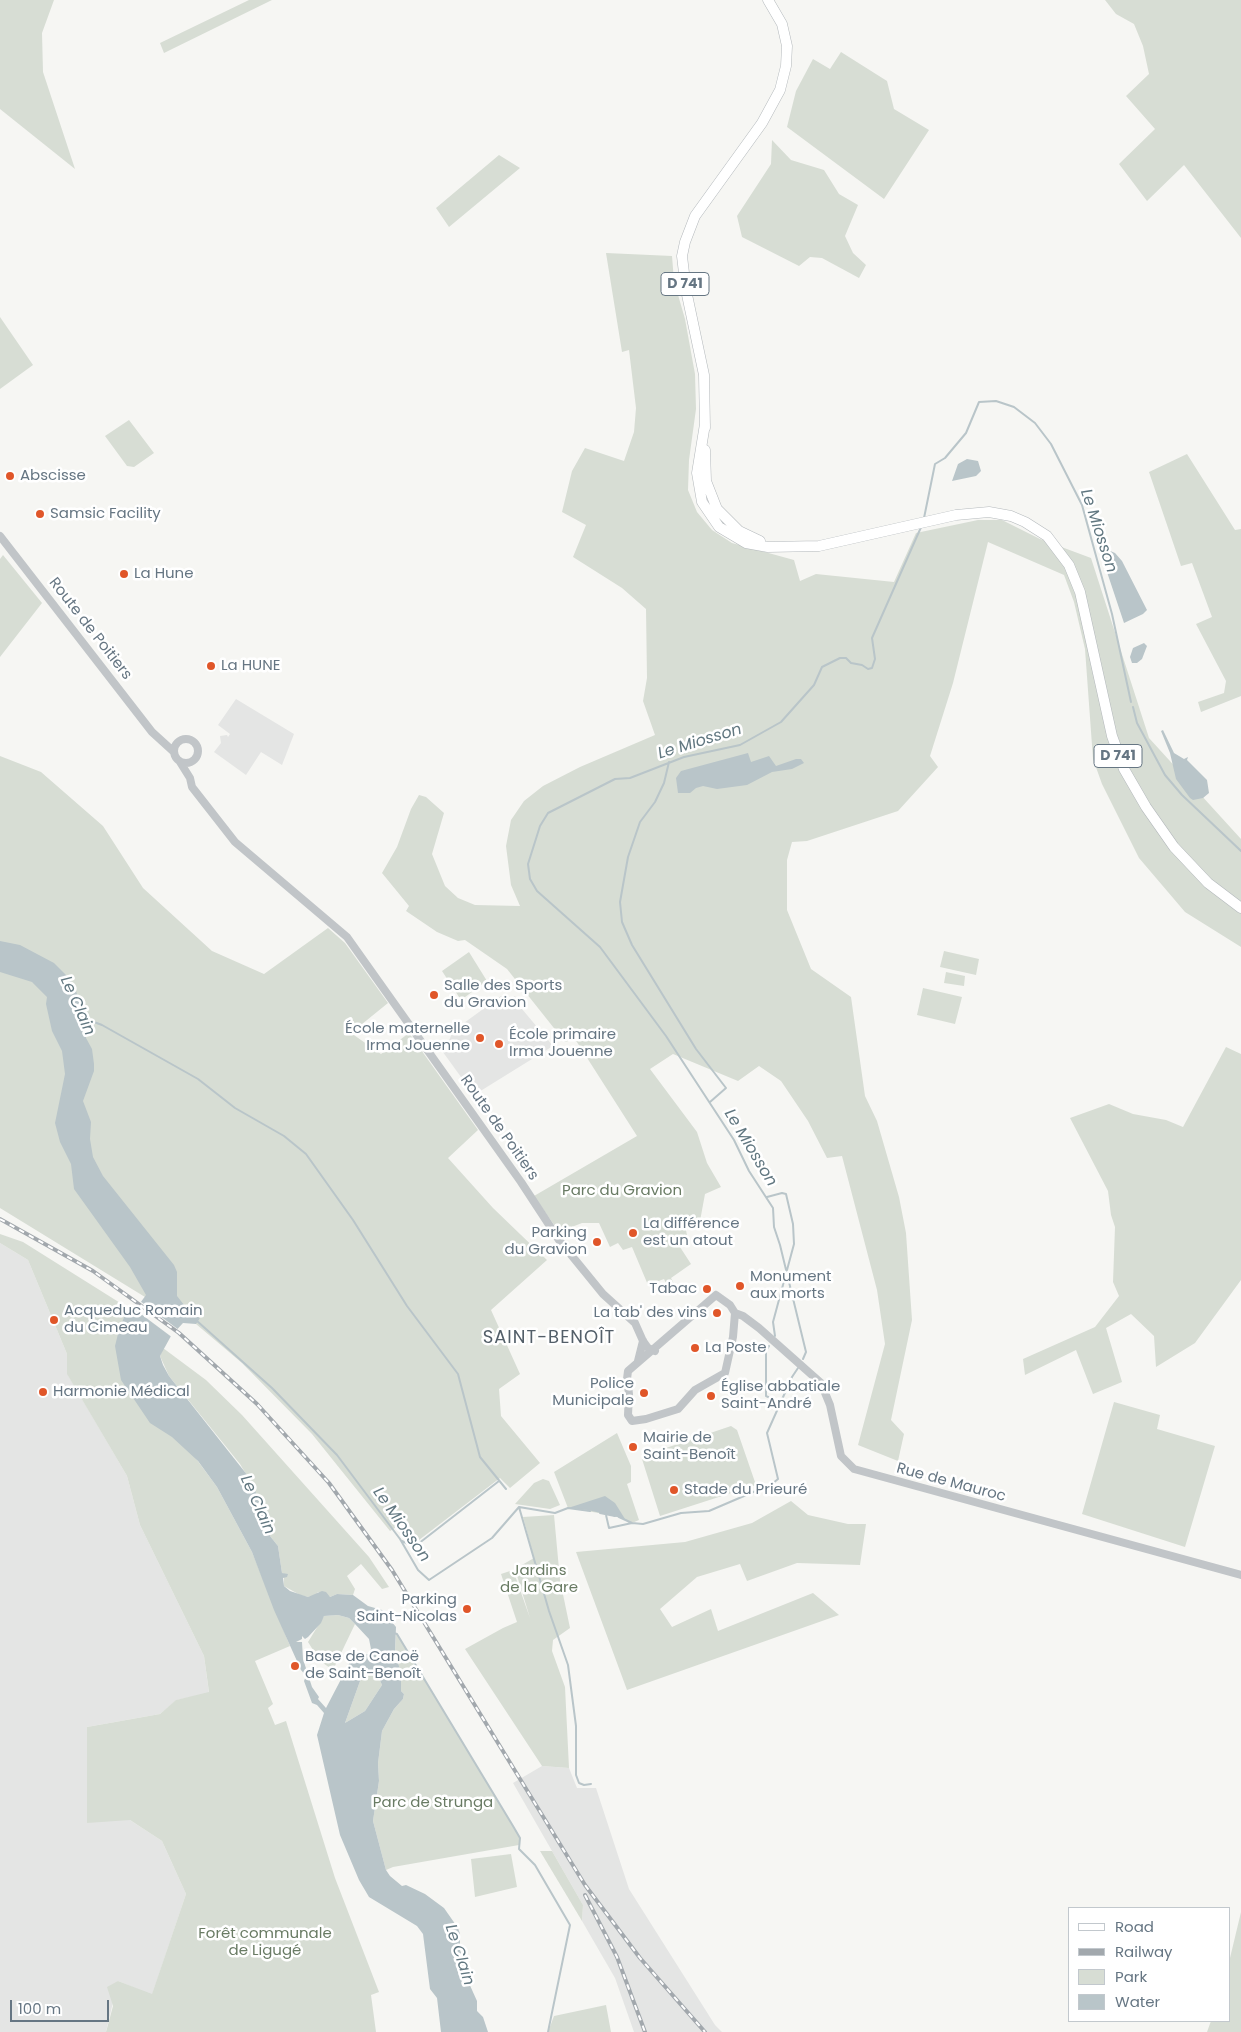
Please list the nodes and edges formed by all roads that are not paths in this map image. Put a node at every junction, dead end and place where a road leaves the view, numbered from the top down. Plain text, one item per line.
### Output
1 (768, 0) edge
2 (0, 536) edge
3 (160, 738) junction
4 (180, 740) junction
5 (174, 752) junction
6 (194, 760) junction
7 (180, 762) junction
8 (190, 778) junction
9 (1241, 908) edge
10 (735, 1312) junction
11 (643, 1341) junction
12 (655, 1351) junction
13 (638, 1361) junction
14 (1241, 1576) edge

1 - 9 main road, D 741
2 - 3 street, Route de Poitiers
3 - 4 street
3 - 5 street, Route de Poitiers
4 - 5 street
4 - 6 street
5 - 7 street
6 - 7 street
6 - 8 street
7 - 8 street, Route de Poitiers
8 - 11 street, Route de Poitiers
10 - 12 street, Rue de Mauroc
10 - 13 street
10 - 14 street, Rue de Mauroc
11 - 12 street, Route de Poitiers
11 - 13 street
12 - 13 street

